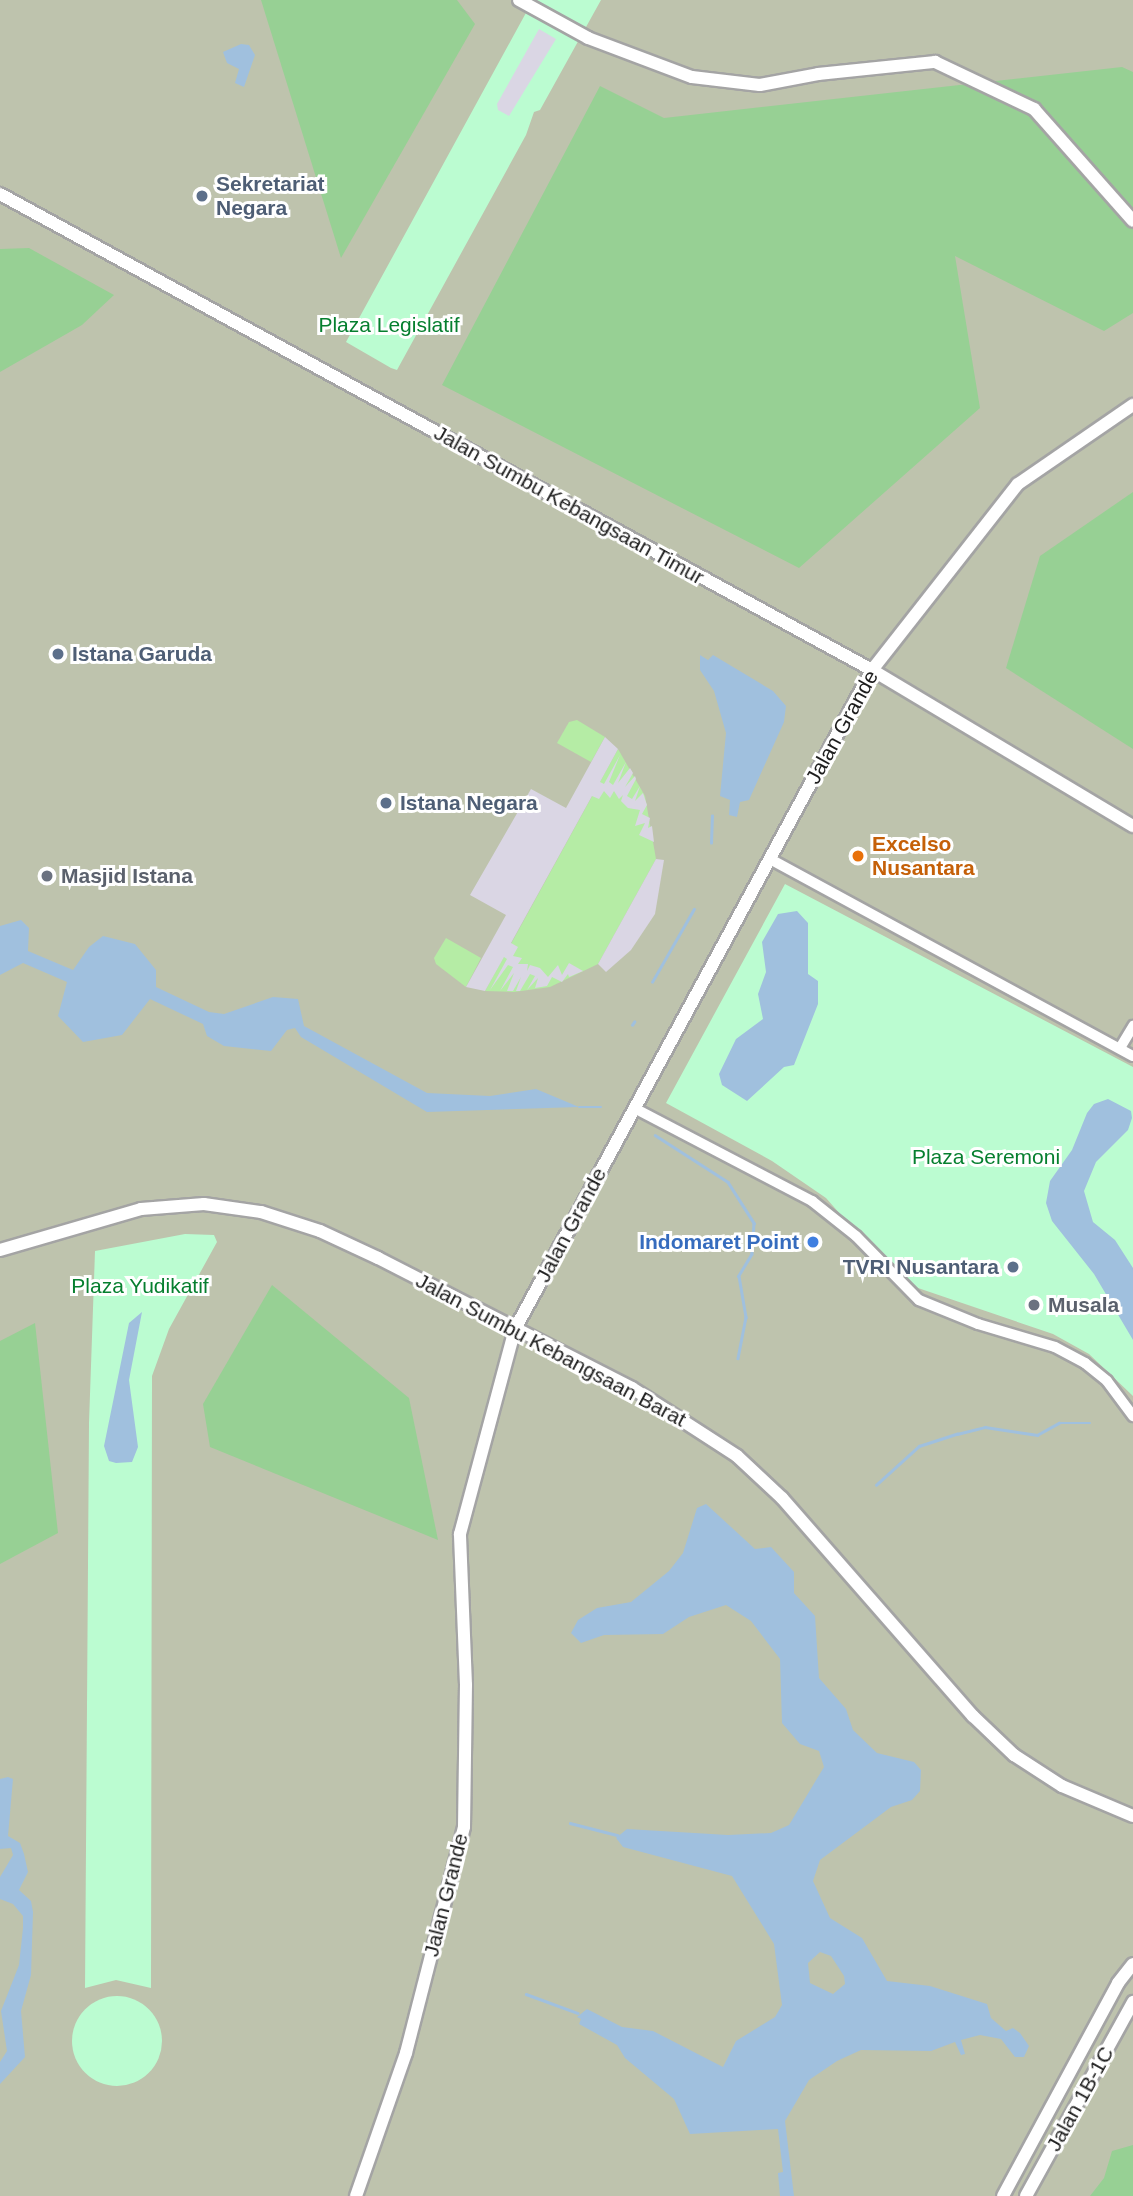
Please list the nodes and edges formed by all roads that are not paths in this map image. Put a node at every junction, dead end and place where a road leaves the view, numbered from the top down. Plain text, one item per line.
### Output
1 (519, 0) edge
2 (0, 194) edge
3 (1133, 221) edge
4 (1133, 405) edge
5 (872, 670) junction
6 (1133, 825) edge
7 (771, 859) junction
8 (1133, 1026) edge
9 (1120, 1048) junction
10 (1133, 1056) edge
11 (634, 1108) junction
12 (0, 1250) edge
13 (515, 1329) junction
14 (1133, 1416) edge
15 (1133, 1816) edge
16 (1133, 1964) edge
17 (1133, 2003) edge
18 (356, 2196) edge
19 (1003, 2196) edge
20 (1027, 2196) edge

1 - 3 street
2 - 5 street, Jalan Sumbu Kebangsaan Timur
4 - 5 street, Jalan Grande
5 - 6 street, Jalan Sumbu Kebangsaan Timur
5 - 7 street, Jalan Grande
7 - 9 street
7 - 11 street, Jalan Grande
8 - 9 street
9 - 10 street
11 - 13 street, Jalan Grande
11 - 14 street
12 - 13 street, Jalan Sumbu Kebangsaan Barat
13 - 15 street, Jalan Sumbu Kebangsaan Barat
13 - 18 street, Jalan Grande
16 - 19 street
17 - 20 street, Jalan 1B-1C

